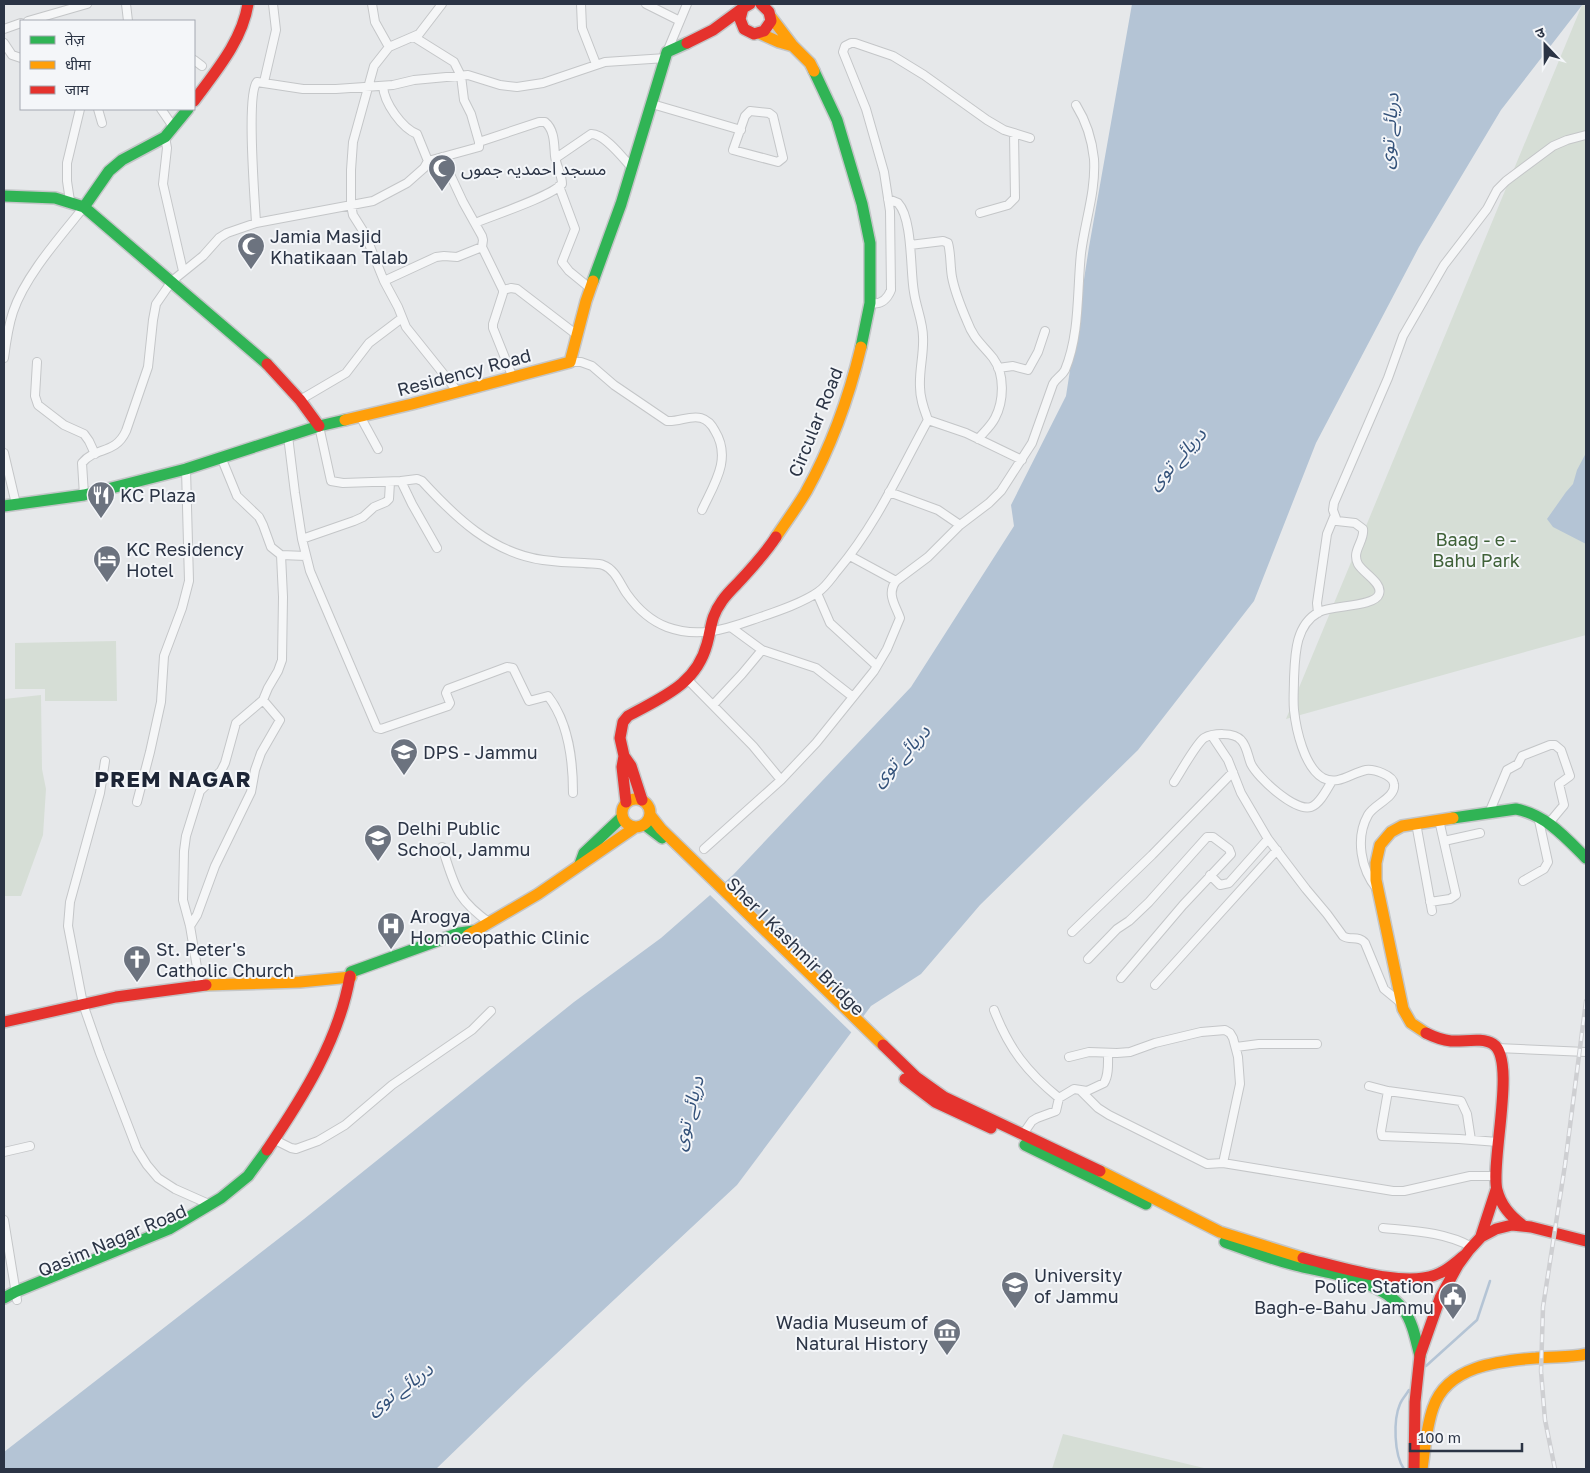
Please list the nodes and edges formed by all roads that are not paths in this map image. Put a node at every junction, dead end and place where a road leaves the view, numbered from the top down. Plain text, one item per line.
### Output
1 (87, 4) edge
2 (126, 4) edge
3 (248, 4) edge
4 (273, 4) edge
5 (372, 4) edge
6 (442, 4) edge
7 (581, 4) edge
8 (646, 4) edge
9 (687, 4) edge
10 (67, 6) edge
11 (747, 6) edge
12 (768, 9) edge
13 (31, 20) edge
14 (128, 20) edge
15 (680, 21) junction
16 (20, 23) edge
17 (4, 29) edge
18 (744, 29) junction
19 (713, 30) junction
20 (759, 33) junction
21 (414, 37) junction
22 (4, 43) edge
23 (793, 46) junction
24 (389, 47) junction
25 (666, 55) junction
26 (20, 58) edge
27 (195, 61) edge
28 (596, 64) junction
29 (202, 66) dead end
30 (461, 76) junction
31 (264, 82) junction
32 (383, 86) junction
33 (368, 87) junction
34 (195, 100) edge
35 (652, 104) junction
36 (1076, 106) dead end
37 (80, 110) edge
38 (98, 110) edge
39 (162, 110) edge
40 (187, 110) edge
41 (102, 123) dead end
42 (174, 128) junction
43 (741, 130) junction
44 (1014, 133) junction
45 (1586, 135) edge
46 (165, 137) junction
47 (1030, 138) dead end
48 (479, 142) junction
49 (442, 157) junction
50 (556, 158) junction
51 (428, 161) junction
52 (632, 168) junction
53 (559, 186) junction
54 (4, 196) edge
55 (888, 199) junction
56 (70, 200) junction
57 (351, 205) junction
58 (84, 206) junction
59 (980, 213) dead end
60 (256, 223) junction
61 (475, 223) junction
62 (910, 245) junction
63 (482, 247) junction
64 (183, 271) junction
65 (172, 281) junction
66 (384, 281) junction
67 (591, 288) junction
68 (503, 290) junction
69 (870, 303) junction
70 (402, 318) junction
71 (1045, 331) dead end
72 (577, 335) junction
73 (4, 358) edge
74 (37, 362) dead end
75 (570, 362) junction
76 (998, 368) junction
77 (513, 378) junction
78 (458, 392) junction
79 (300, 400) junction
80 (360, 416) junction
81 (928, 420) junction
82 (319, 426) junction
83 (288, 436) junction
84 (978, 439) junction
85 (378, 449) dead end
86 (4, 453) edge
87 (95, 454) junction
88 (222, 457) junction
89 (1022, 460) junction
90 (186, 469) junction
91 (401, 481) junction
92 (390, 482) junction
93 (889, 492) junction
94 (84, 495) junction
95 (16, 504) junction
96 (4, 506) edge
97 (702, 510) dead end
98 (1334, 517) junction
99 (960, 525) junction
100 (302, 540) junction
101 (437, 548) dead end
102 (281, 555) junction
103 (306, 556) junction
104 (850, 556) junction
105 (896, 581) junction
106 (817, 593) junction
107 (1318, 613) junction
108 (732, 628) junction
109 (709, 633) junction
110 (762, 650) junction
111 (877, 666) junction
112 (688, 680) junction
113 (853, 697) junction
114 (264, 700) junction
115 (713, 705) junction
116 (1212, 736) junction
117 (624, 756) junction
118 (105, 761) dead end
119 (1233, 772) junction
120 (781, 780) junction
121 (1332, 781) junction
122 (1174, 782) dead end
123 (573, 793) dead end
124 (642, 800) junction
125 (137, 802) dead end
126 (626, 802) junction
127 (1489, 813) junction
128 (1538, 816) junction
129 (622, 817) junction
130 (1439, 820) junction
131 (643, 823) junction
132 (1416, 823) junction
133 (1548, 824) junction
134 (1480, 833) dead end
135 (1268, 839) junction
136 (1444, 841) junction
137 (442, 847) dead end
138 (704, 849) dead end
139 (1277, 850) junction
140 (1586, 858) edge
141 (580, 864) junction
142 (1210, 875) junction
143 (1523, 881) dead end
144 (1377, 889) junction
145 (1430, 902) junction
146 (1432, 912) dead end
147 (490, 923) junction
148 (190, 926) junction
149 (1072, 932) dead end
150 (1088, 959) dead end
151 (355, 973) junction
152 (1121, 978) dead end
153 (200, 985) junction
154 (1155, 985) dead end
155 (1401, 1003) junction
156 (84, 1004) junction
157 (994, 1010) dead end
158 (491, 1011) dead end
159 (4, 1022) edge
160 (1316, 1044) dead end
161 (1236, 1047) junction
162 (1497, 1048) junction
163 (1586, 1052) edge
164 (1108, 1053) junction
165 (1069, 1057) dead end
166 (913, 1080) junction
167 (1368, 1086) dead end
168 (1081, 1091) junction
169 (1388, 1091) junction
170 (1065, 1094) junction
171 (1023, 1134) junction
172 (1471, 1140) junction
173 (278, 1142) junction
174 (1498, 1142) junction
175 (30, 1146) dead end
176 (4, 1152) edge
177 (1223, 1163) junction
178 (1495, 1176) junction
179 (1496, 1190) junction
180 (211, 1205) junction
181 (4, 1220) edge
182 (1524, 1226) junction
183 (1383, 1228) dead end
184 (1482, 1236) junction
185 (1586, 1242) edge
186 (1469, 1251) junction
187 (16, 1296) junction
188 (4, 1298) edge
189 (4, 1308) edge
190 (1586, 1354) edge
191 (1420, 1356) junction
192 (1417, 1389) junction
193 (1443, 1390) junction
194 (1419, 1464) edge

1 - 10 street
2 - 14 street
3 - 34 main road
4 - 31 street
5 - 24 street
6 - 21 street
7 - 28 street
8 - 15 street
9 - 15 street
10 - 13 street
11 - 18 main road
11 - 19 main road
12 - 20 main road
12 - 23 main road, Circular Road
15 - 25 street
16 - 17 street
18 - 19 main road
18 - 20 main road
19 - 25 main road
20 - 23 main road
21 - 24 street
21 - 30 street
22 - 26 street
23 - 69 main road, Circular Road
24 - 33 street
25 - 28 street
25 - 35 main road
27 - 29 street
28 - 30 street
30 - 32 street
30 - 48 street
31 - 33 street
31 - 60 street
32 - 33 street
32 - 51 street
33 - 57 street
35 - 43 street
35 - 52 main road
36 - 89 street
37 - 56 street
38 - 41 street
39 - 42 street
40 - 42 main road
42 - 46 main road
43 - 43 street
44 - 47 street
44 - 55 street
44 - 59 street
45 - 98 street
46 - 58 main road
46 - 64 street
48 - 49 street
48 - 50 street
49 - 51 street
49 - 61 street
50 - 52 street
50 - 53 street
51 - 57 street
52 - 67 main road
53 - 61 street
53 - 67 street
54 - 56 main road
55 - 62 street
55 - 69 street
56 - 58 main road
57 - 60 street
57 - 66 street
58 - 65 main road
58 - 73 street
60 - 64 street
61 - 63 street
62 - 76 street
62 - 81 street
63 - 66 street
63 - 68 street
64 - 65 street
65 - 79 main road
65 - 87 street
66 - 70 street
67 - 72 main road
68 - 72 street
68 - 77 street
69 - 109 main road, Circular Road
70 - 78 street
70 - 79 street
71 - 76 street
72 - 75 main road
74 - 87 street
75 - 77 main road, Residency Road
75 - 97 street
76 - 84 street
77 - 78 main road, Residency Road
78 - 80 main road, Residency Road
79 - 82 main road
80 - 82 main road, Residency Road
80 - 85 street
81 - 84 street
81 - 93 street
82 - 83 main road, Residency Road
82 - 92 street
83 - 88 main road, Residency Road
83 - 100 street
84 - 89 street
86 - 95 street
87 - 94 street
88 - 90 main road, Residency Road
88 - 102 street
89 - 99 street
90 - 94 main road, Residency Road
90 - 125 street
91 - 92 street
91 - 101 street
91 - 109 street
92 - 100 street
93 - 99 street
93 - 104 street
94 - 95 main road, Residency Road
95 - 96 main road, Residency Road
98 - 107 street
98 - 107 street
99 - 105 street
100 - 103 street
102 - 103 street
102 - 114 street
103 - 123 street
104 - 105 street
104 - 106 street
105 - 111 street
106 - 108 street
106 - 111 street
107 - 121 street
108 - 109 street
108 - 110 street
109 - 112 main road, Circular Road
110 - 113 street
110 - 115 street
111 - 113 street
112 - 115 street
112 - 117 main road, Circular Road
113 - 120 street
114 - 148 street
114 - 148 street
115 - 120 street
116 - 119 street
116 - 121 street
116 - 122 street
117 - 124 main road
117 - 126 main road
118 - 156 street
119 - 135 street
119 - 149 street
120 - 138 street
121 - 144 street
124 - 126 main road
124 - 131 main road
126 - 129 main road
127 - 128 main road
127 - 130 main road
127 - 133 street
128 - 133 main road
128 - 143 street
129 - 131 main road
129 - 141 main road
130 - 132 main road
130 - 136 street
131 - 141 main road
131 - 166 main road, Sher I Kashmir Bridge
132 - 144 main road
132 - 145 street
133 - 140 main road
134 - 136 street
135 - 139 street
135 - 142 street
136 - 145 street
137 - 147 street
139 - 154 street
139 - 155 street
141 - 147 main road
142 - 150 street
142 - 152 street
144 - 155 main road
145 - 146 street
147 - 151 main road
148 - 153 street
151 - 153 main road
151 - 173 main road, Qasim Nagar Road
153 - 156 main road
155 - 162 main road
156 - 159 main road
156 - 180 street
157 - 170 street
158 - 173 street
160 - 161 street
161 - 164 street
161 - 177 street
162 - 163 street
162 - 174 main road
164 - 165 street
164 - 168 street
166 - 171 main road
166 - 191 main road
167 - 169 street
168 - 170 street
168 - 177 street
169 - 172 street
169 - 172 street
170 - 171 street
171 - 186 main road
172 - 174 street
173 - 180 main road, Qasim Nagar Road
173 - 187 main road, Qasim Nagar Road
174 - 178 main road
175 - 176 street
177 - 178 street
178 - 179 main road
179 - 182 main road
179 - 184 main road
180 - 187 main road, Qasim Nagar Road
181 - 187 street
182 - 184 main road
182 - 185 main road
183 - 186 street
184 - 186 main road
186 - 191 main road
187 - 188 main road, Qasim Nagar Road
187 - 189 main road, Qasim Nagar Road
190 - 193 main road
191 - 192 main road
192 - 193 main road
192 - 194 main road
193 - 194 main road

